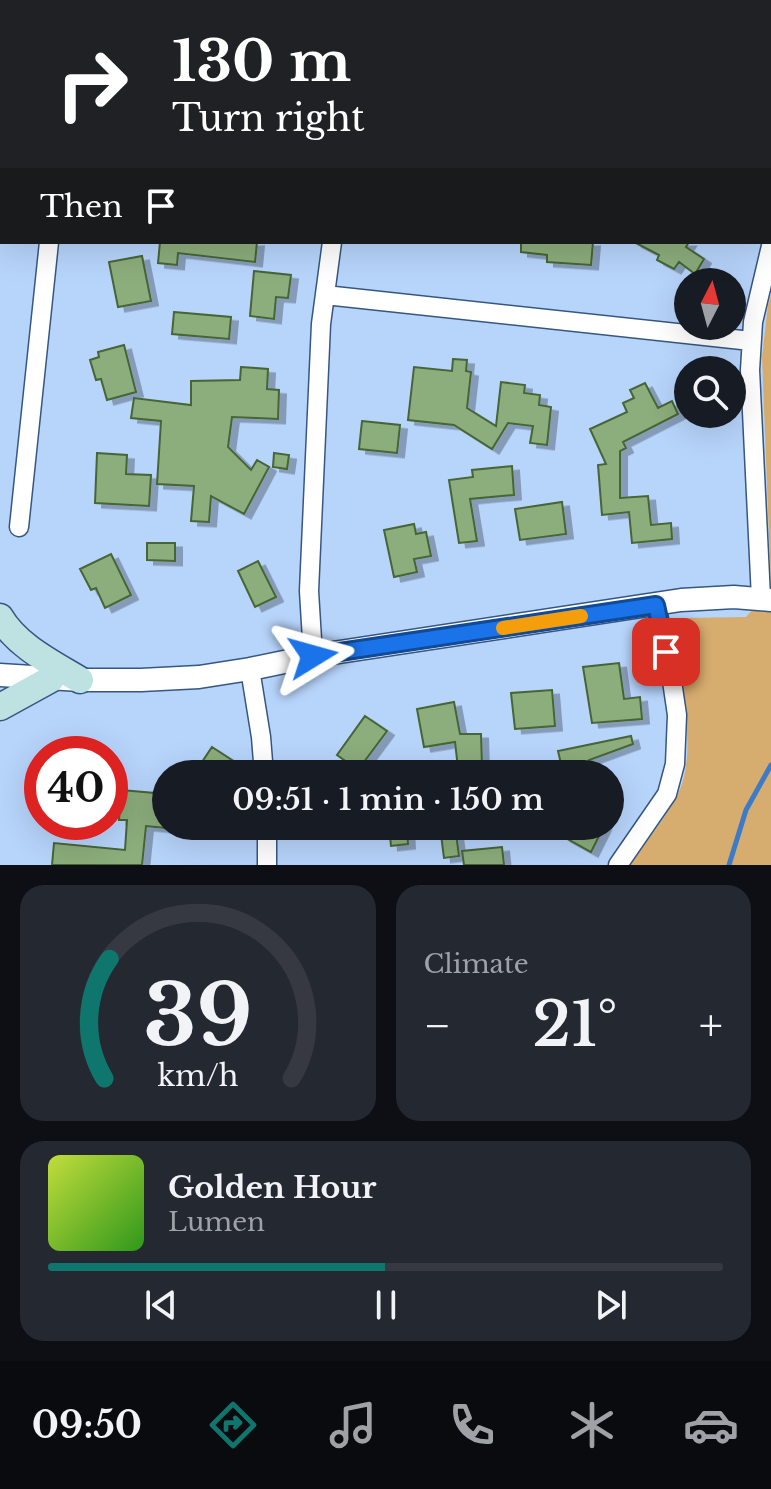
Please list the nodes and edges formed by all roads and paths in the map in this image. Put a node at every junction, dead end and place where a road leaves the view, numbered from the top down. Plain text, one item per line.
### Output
1 (49, 244) edge
2 (332, 244) edge
3 (771, 246) edge
4 (325, 295) junction
5 (751, 341) junction
6 (19, 527) dead end
7 (766, 599) edge
8 (656, 605) junction
9 (0, 617) edge
10 (313, 656) junction
11 (250, 669) junction
12 (0, 675) edge
13 (51, 679) junction
14 (80, 680) junction
15 (0, 707) edge
16 (263, 760) edge
17 (267, 840) edge
18 (267, 865) edge
19 (618, 865) edge

1 - 6 street
2 - 4 street
3 - 5 street
4 - 5 street
4 - 10 street
5 - 7 street
7 - 8 street
8 - 10 street
8 - 19 street
9 - 14 main road
10 - 11 street
11 - 14 street
11 - 16 street
12 - 13 street
13 - 14 street
13 - 15 main road
17 - 18 street

